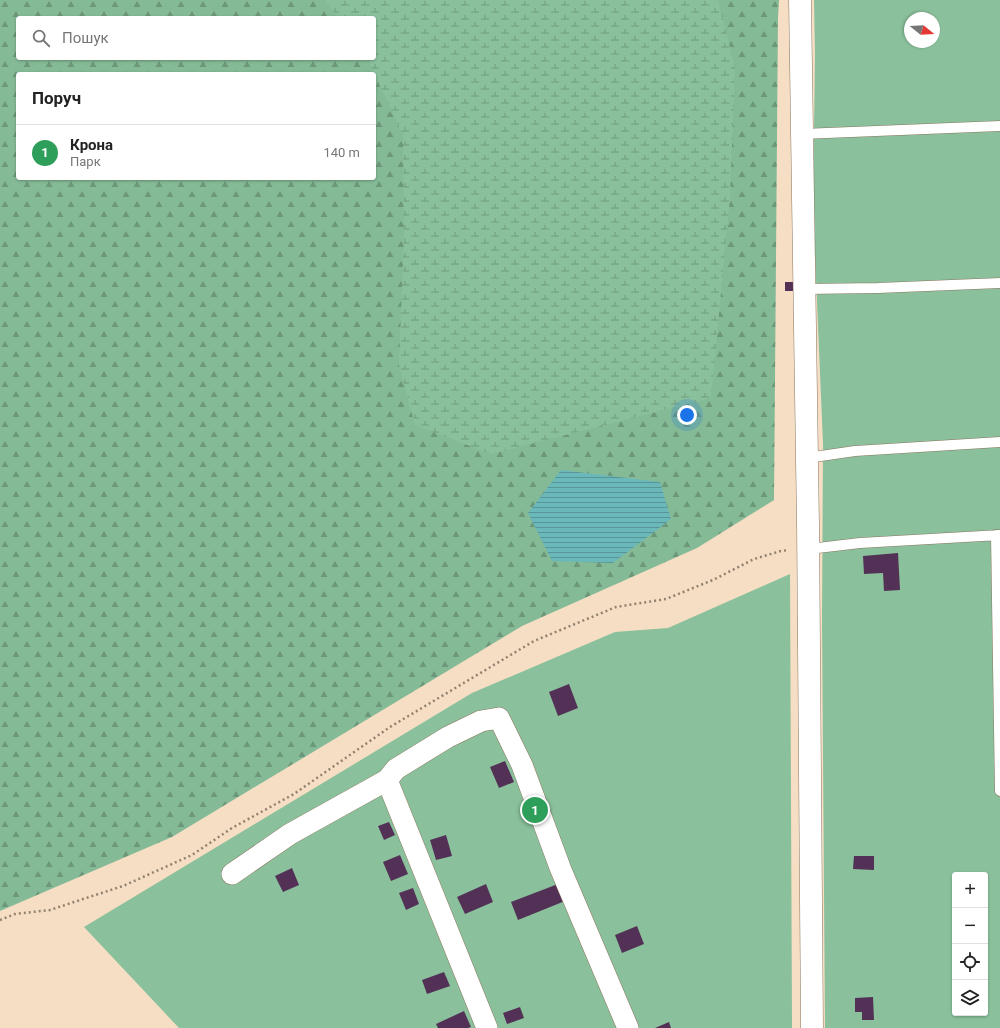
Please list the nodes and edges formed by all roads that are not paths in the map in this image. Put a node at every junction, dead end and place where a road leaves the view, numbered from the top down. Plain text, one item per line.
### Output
1 (800, 0) edge
2 (1000, 126) edge
3 (802, 134) junction
4 (1000, 283) edge
5 (804, 289) junction
6 (1000, 442) edge
7 (807, 458) junction
8 (998, 535) edge
9 (809, 549) junction
10 (387, 780) junction
11 (1000, 791) edge
12 (232, 874) dead end
13 (488, 1028) edge
14 (628, 1028) edge
15 (812, 1028) edge

1 - 3 street
2 - 3 lane
3 - 5 street
4 - 5 lane
5 - 7 street
6 - 7 lane
7 - 9 street
8 - 9 lane
8 - 11 lane
9 - 15 street
10 - 12 street
10 - 13 street
10 - 14 street

